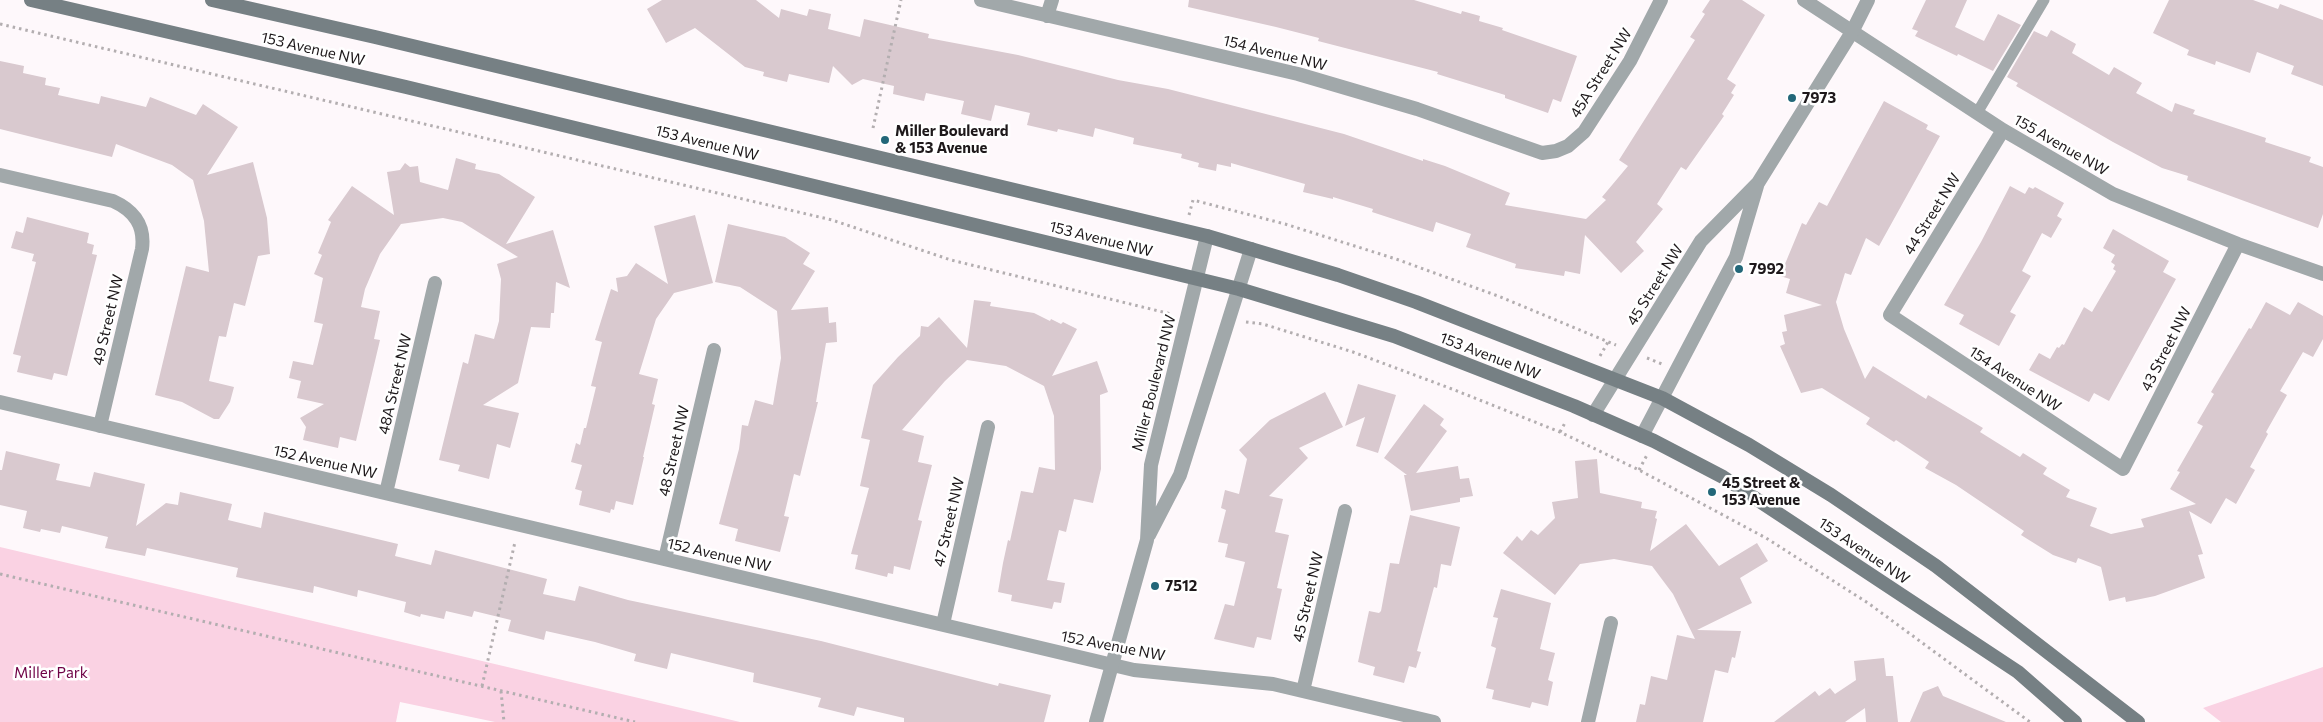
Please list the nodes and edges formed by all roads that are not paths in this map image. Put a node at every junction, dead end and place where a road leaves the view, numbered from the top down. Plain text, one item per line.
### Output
1 (31, 0) edge
2 (212, 0) edge
3 (981, 0) edge
4 (1052, 0) edge
5 (1661, 0) edge
6 (1804, 0) edge
7 (1868, 0) edge
8 (2044, 0) edge
9 (1047, 16) junction
10 (1852, 32) junction
11 (1977, 113) junction
12 (2003, 130) junction
13 (1556, 151) joint
14 (0, 175) edge
15 (1758, 183) junction
16 (1207, 236) junction
17 (2238, 244) junction
18 (1251, 250) junction
19 (2323, 274) edge
20 (1196, 279) junction
21 (435, 283) dead end
22 (1239, 289) junction
23 (1890, 315) joint
24 (714, 350) dead end
25 (1615, 379) junction
26 (1662, 398) junction
27 (0, 402) edge
28 (1593, 415) junction
29 (100, 426) junction
30 (988, 427) dead end
31 (1642, 436) junction
32 (2123, 469) joint
33 (386, 493) junction
34 (1345, 511) dead end
35 (1147, 540) junction
36 (665, 559) junction
37 (1610, 623) dead end
38 (943, 624) junction
39 (1113, 665) junction
40 (1303, 691) junction
41 (1096, 722) edge
42 (1434, 722) edge
43 (1588, 722) edge
44 (2075, 722) edge
45 (2138, 722) edge

1 - 20 main road, 153 Avenue NW
2 - 16 main road, 153 Avenue NW
3 - 9 street, 154 Avenue NW
4 - 9 street
5 - 13 street, 45A Street NW
6 - 10 street, 155 Avenue NW
7 - 10 street, 45 Street NW
8 - 11 lane
9 - 13 street, 154 Avenue NW
10 - 11 street, 155 Avenue NW
10 - 15 street, 45 Street NW
11 - 12 street, 155 Avenue NW
12 - 17 street, 155 Avenue NW
12 - 23 street, 44 Street NW
14 - 29 street, 49 Street NW
15 - 25 street, 45 Street NW
15 - 26 street, 45 Street NW
16 - 18 main road, 153 Avenue NW
16 - 20 street, Miller Boulevard NW
17 - 19 street, 155 Avenue NW
17 - 32 street, 43 Street NW
18 - 22 street, Miller Boulevard NW
18 - 25 main road, 153 Avenue NW
20 - 22 main road, 153 Avenue NW
20 - 35 street, Miller Boulevard NW
21 - 33 street, 48A Street NW
22 - 28 main road, 153 Avenue NW
22 - 35 street, Miller Boulevard NW
23 - 32 street, 154 Avenue NW
24 - 36 street, 48 Street NW
25 - 26 main road, 153 Avenue NW
25 - 28 street, 45 Street NW
26 - 31 street, 45 Street NW
26 - 45 main road, 153 Avenue NW
27 - 29 street, 152 Avenue NW
28 - 31 main road, 153 Avenue NW
29 - 33 street, 152 Avenue NW
30 - 38 street, 47 Street NW
31 - 44 main road, 153 Avenue NW
33 - 36 street, 152 Avenue NW
34 - 40 street, 45 Street NW
35 - 39 street, Miller Boulevard NW
36 - 38 street, 152 Avenue NW
37 - 43 street
38 - 39 street, 152 Avenue NW
39 - 40 street, 152 Avenue NW
39 - 41 street, Miller Boulevard NW
40 - 42 street, 152 Avenue NW

